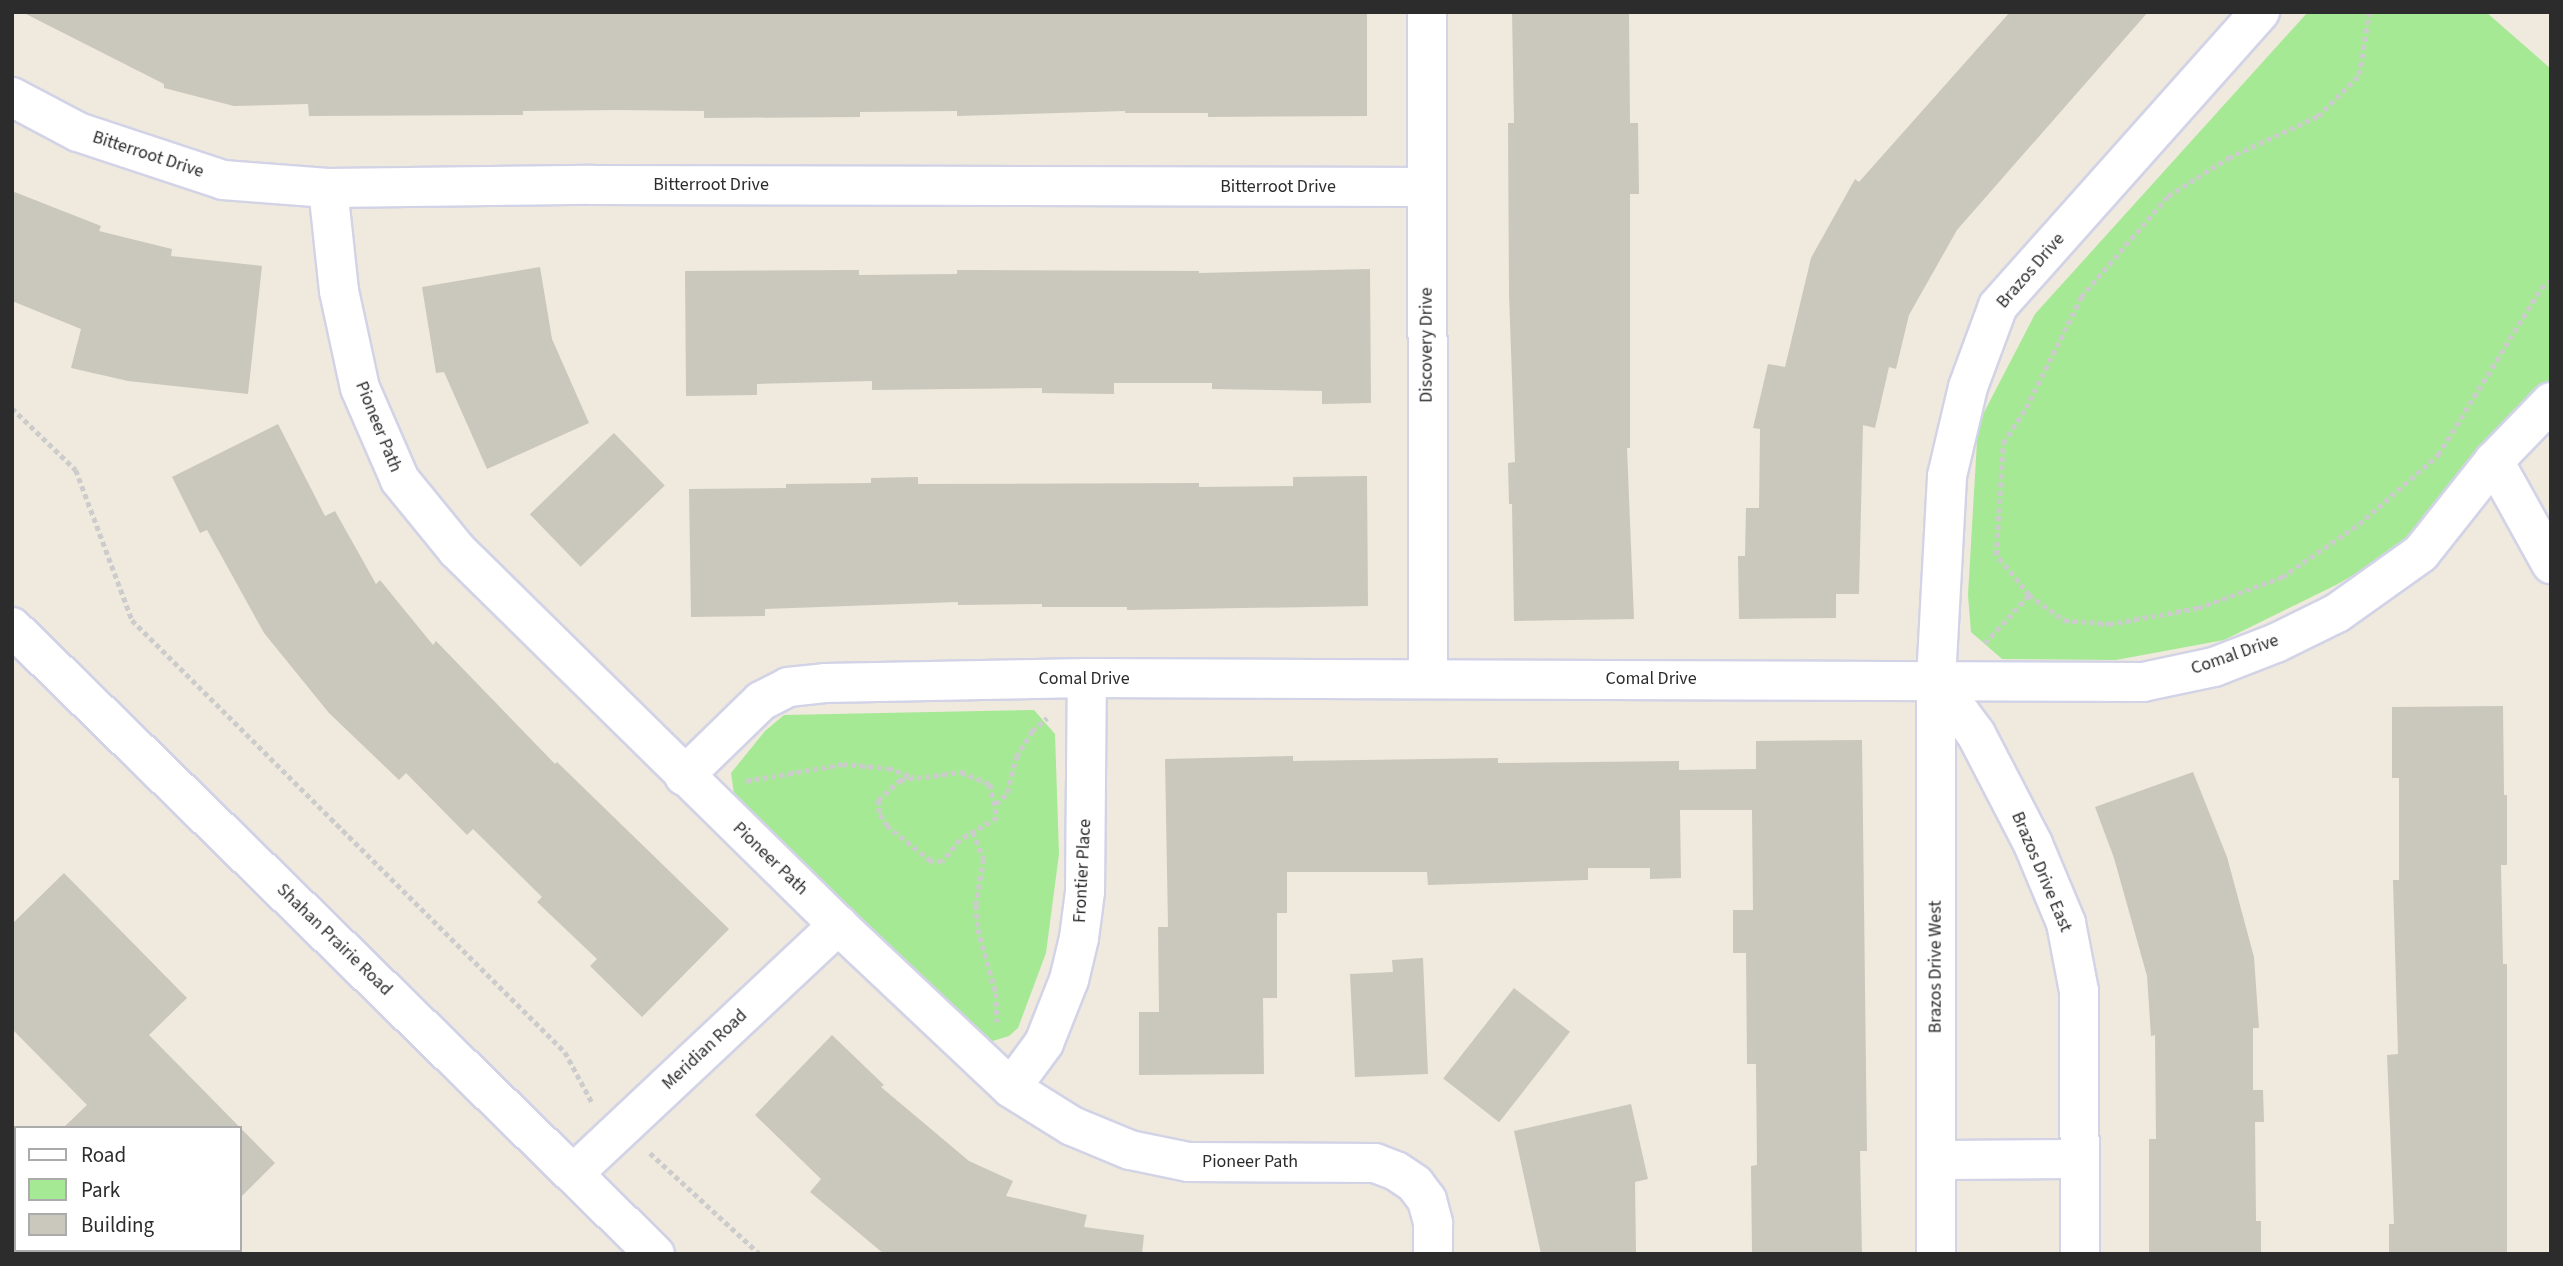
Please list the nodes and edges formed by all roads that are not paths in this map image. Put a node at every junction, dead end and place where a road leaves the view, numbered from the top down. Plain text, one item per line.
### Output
1 (1427, 12) edge
2 (2260, 12) edge
3 (12, 97) edge
4 (1427, 187) junction
5 (328, 188) junction
6 (2551, 402) edge
7 (2494, 461) junction
8 (2551, 564) edge
9 (12, 627) edge
10 (1087, 678) junction
11 (1428, 679) junction
12 (1936, 680) junction
13 (684, 776) junction
14 (838, 925) junction
15 (1011, 1088) junction
16 (2080, 1159) junction
17 (1937, 1160) junction
18 (573, 1174) junction
19 (655, 1254) edge
20 (1433, 1254) edge
21 (1936, 1254) edge
22 (2080, 1254) edge

1 - 4 street, Discovery Drive
2 - 12 street, Brazos Drive
3 - 5 street, Bitterroot Drive
4 - 5 street, Bitterroot Drive
4 - 11 street, Discovery Drive
5 - 13 street, Pioneer Path
6 - 7 street, Comal Drive
7 - 8 street
7 - 12 street, Comal Drive
9 - 18 street, Shahan Prairie Road
10 - 11 street, Comal Drive
10 - 13 street, Comal Drive
10 - 15 street, Frontier Place
11 - 12 street, Comal Drive
12 - 16 street, Brazos Drive East
12 - 17 street, Brazos Drive West
13 - 14 street, Pioneer Path
14 - 15 street, Pioneer Path
14 - 18 street, Meridian Road
15 - 20 street, Pioneer Path
16 - 17 street
16 - 22 street, Brazos Drive East
17 - 21 street, Brazos Drive West
18 - 19 street, Shahan Prairie Road

